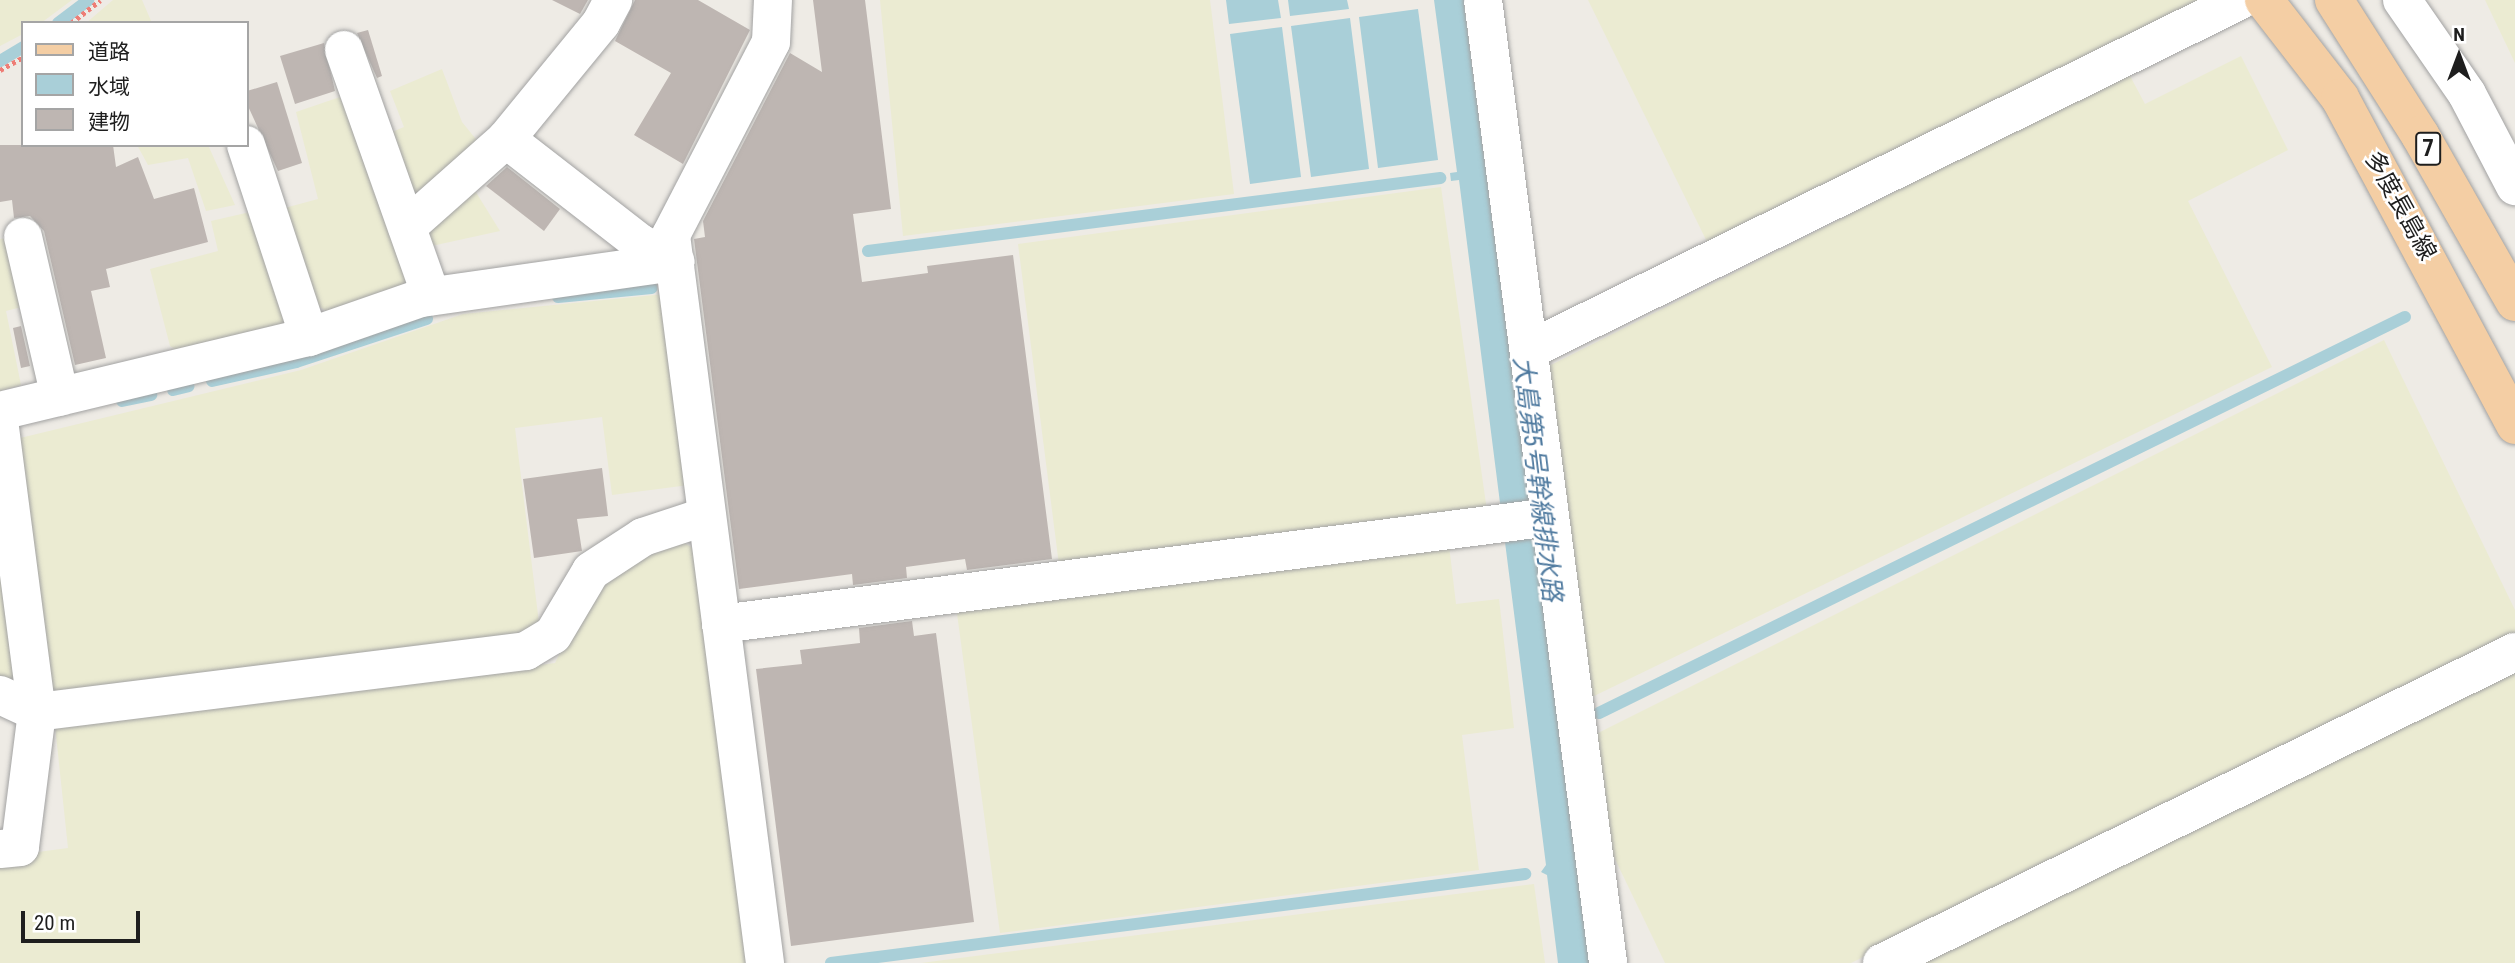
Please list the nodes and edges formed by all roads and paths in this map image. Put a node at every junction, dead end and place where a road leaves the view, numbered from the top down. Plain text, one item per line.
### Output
1 (100, 0) edge
2 (613, 0) edge
3 (773, 0) edge
4 (1483, 0) edge
5 (2241, 0) edge
6 (2264, 0) edge
7 (2333, 0) edge
8 (2402, 0) edge
9 (74, 21) edge
10 (344, 50) dead end
11 (21, 58) edge
12 (0, 70) edge
13 (506, 139) junction
14 (247, 147) edge
15 (2515, 186) edge
16 (407, 227) junction
17 (23, 237) dead end
18 (675, 262) junction
19 (431, 296) junction
20 (2515, 302) edge
21 (309, 337) junction
22 (1529, 350) junction
23 (60, 397) junction
24 (0, 411) edge
25 (2515, 425) edge
26 (0, 428) edge
27 (707, 516) junction
28 (1544, 518) junction
29 (721, 624) junction
30 (2515, 652) edge
31 (0, 695) edge
32 (37, 712) junction
33 (0, 849) edge
34 (765, 963) edge
35 (1608, 963) edge
36 (1882, 963) edge

1 - 9 path
2 - 13 street
3 - 18 street
4 - 22 street
5 - 22 street
6 - 25 main road, 多度長島線
7 - 20 main road, 7
8 - 15 street
10 - 16 street
11 - 12 path
13 - 16 street
13 - 18 street
14 - 21 street
16 - 19 street
17 - 23 street
18 - 19 street
18 - 27 street
19 - 21 street
21 - 23 street
22 - 28 street
23 - 24 street
26 - 32 street
27 - 29 street
27 - 32 street
28 - 29 street
28 - 35 street
29 - 34 street
30 - 36 street
31 - 32 street
32 - 33 street

